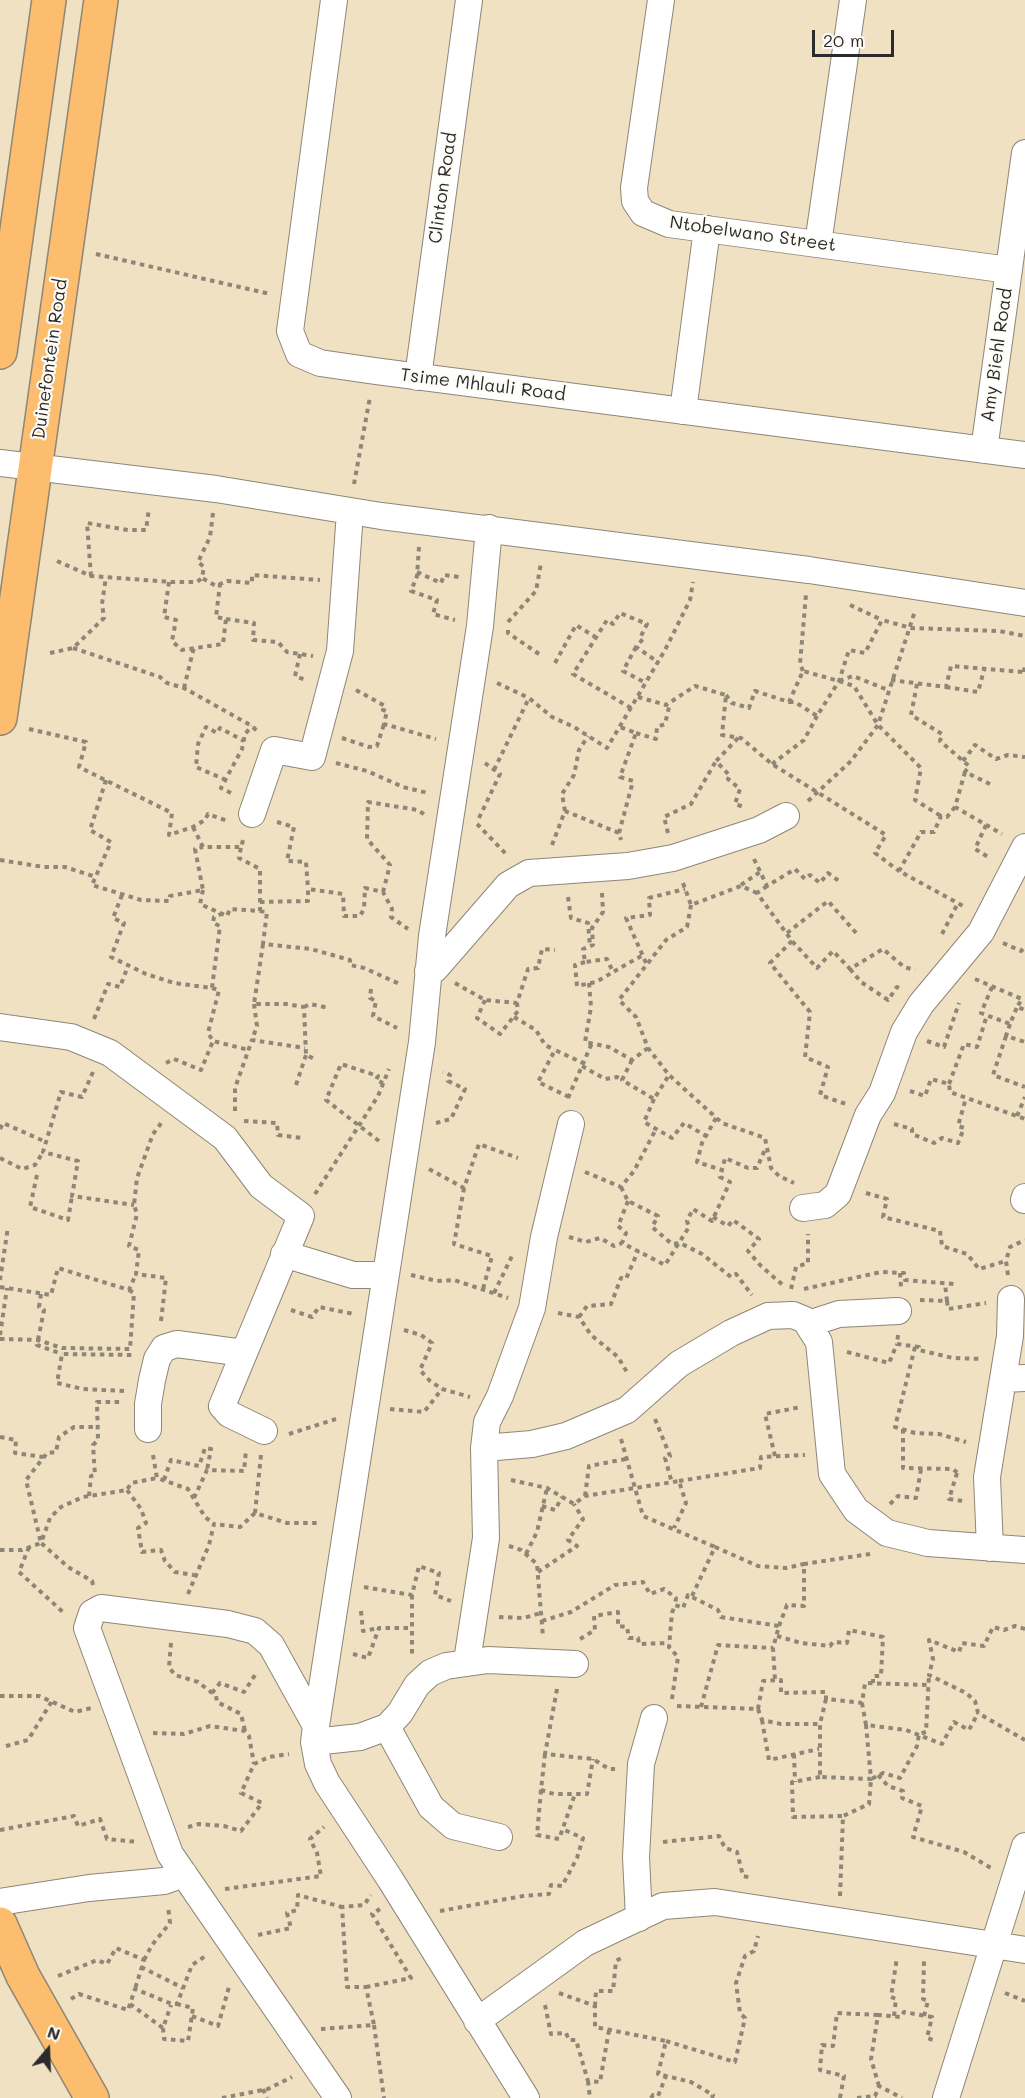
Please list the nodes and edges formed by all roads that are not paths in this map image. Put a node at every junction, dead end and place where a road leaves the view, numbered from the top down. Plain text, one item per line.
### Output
1 (49, 0) edge
2 (101, 0) edge
3 (334, 0) edge
4 (469, 0) edge
5 (661, 0) edge
6 (853, 0) edge
7 (1025, 153) edge
8 (707, 229) junction
9 (818, 244) junction
10 (1009, 270) junction
11 (0, 352) edge
12 (418, 377) junction
13 (683, 411) junction
14 (984, 450) junction
15 (1025, 455) edge
16 (0, 463) edge
17 (35, 468) junction
18 (350, 512) junction
19 (489, 528) junction
20 (1025, 603) edge
21 (15, 723) edge
22 (786, 816) road end
23 (244, 819) road end
24 (1016, 841) edge
25 (430, 978) junction
26 (0, 1027) edge
27 (571, 1124) road end
28 (803, 1208) road end
29 (284, 1254) junction
30 (385, 1275) junction
31 (1011, 1299) road end
32 (898, 1311) road end
33 (808, 1324) junction
34 (244, 1353) junction
35 (1012, 1372) edge
36 (140, 1412) road end
37 (257, 1428) road end
38 (484, 1448) junction
39 (990, 1548) junction
40 (1025, 1550) edge
41 (467, 1661) junction
42 (560, 1664) road end
43 (654, 1718) dead end
44 (387, 1727) junction
45 (315, 1734) junction
46 (499, 1838) dead end
47 (1025, 1846) edge
48 (182, 1883) junction
49 (0, 1902) edge
50 (639, 1918) junction
51 (0, 1924) edge
52 (994, 1945) junction
53 (1025, 1950) edge
54 (477, 2021) junction
55 (92, 2098) edge
56 (338, 2098) edge
57 (526, 2098) edge
58 (946, 2098) edge

1 - 11 main road
2 - 17 main road, Duinefontein Road
3 - 12 street, Tsime Mhlauli Road
4 - 12 street, Clinton Road
5 - 8 street, Ntobelwano Street
6 - 9 street
7 - 10 street, Amy Biehl Road
8 - 9 street, Ntobelwano Street
8 - 13 street
9 - 10 street, Ntobelwano Street
10 - 14 street, Amy Biehl Road
12 - 13 street, Tsime Mhlauli Road
13 - 14 street, Tsime Mhlauli Road
14 - 15 street, Tsime Mhlauli Road
16 - 17 street
17 - 18 street
17 - 21 main road, Duinefontein Road
18 - 19 street
18 - 23 street
19 - 20 street
19 - 25 street
22 - 25 street
24 - 28 street
25 - 30 street
26 - 29 street
27 - 38 street
29 - 30 street
29 - 34 street
30 - 45 street
31 - 35 street
32 - 33 street
33 - 38 street
33 - 39 street
34 - 36 street
34 - 37 street
35 - 39 street
38 - 41 street
39 - 40 street
41 - 42 street
41 - 44 street
43 - 50 street
44 - 45 street
44 - 46 street
45 - 48 street
45 - 54 street
47 - 52 street
48 - 49 street
48 - 56 street
50 - 52 street
50 - 54 street
51 - 55 main road
52 - 53 street
52 - 58 street
54 - 57 street

